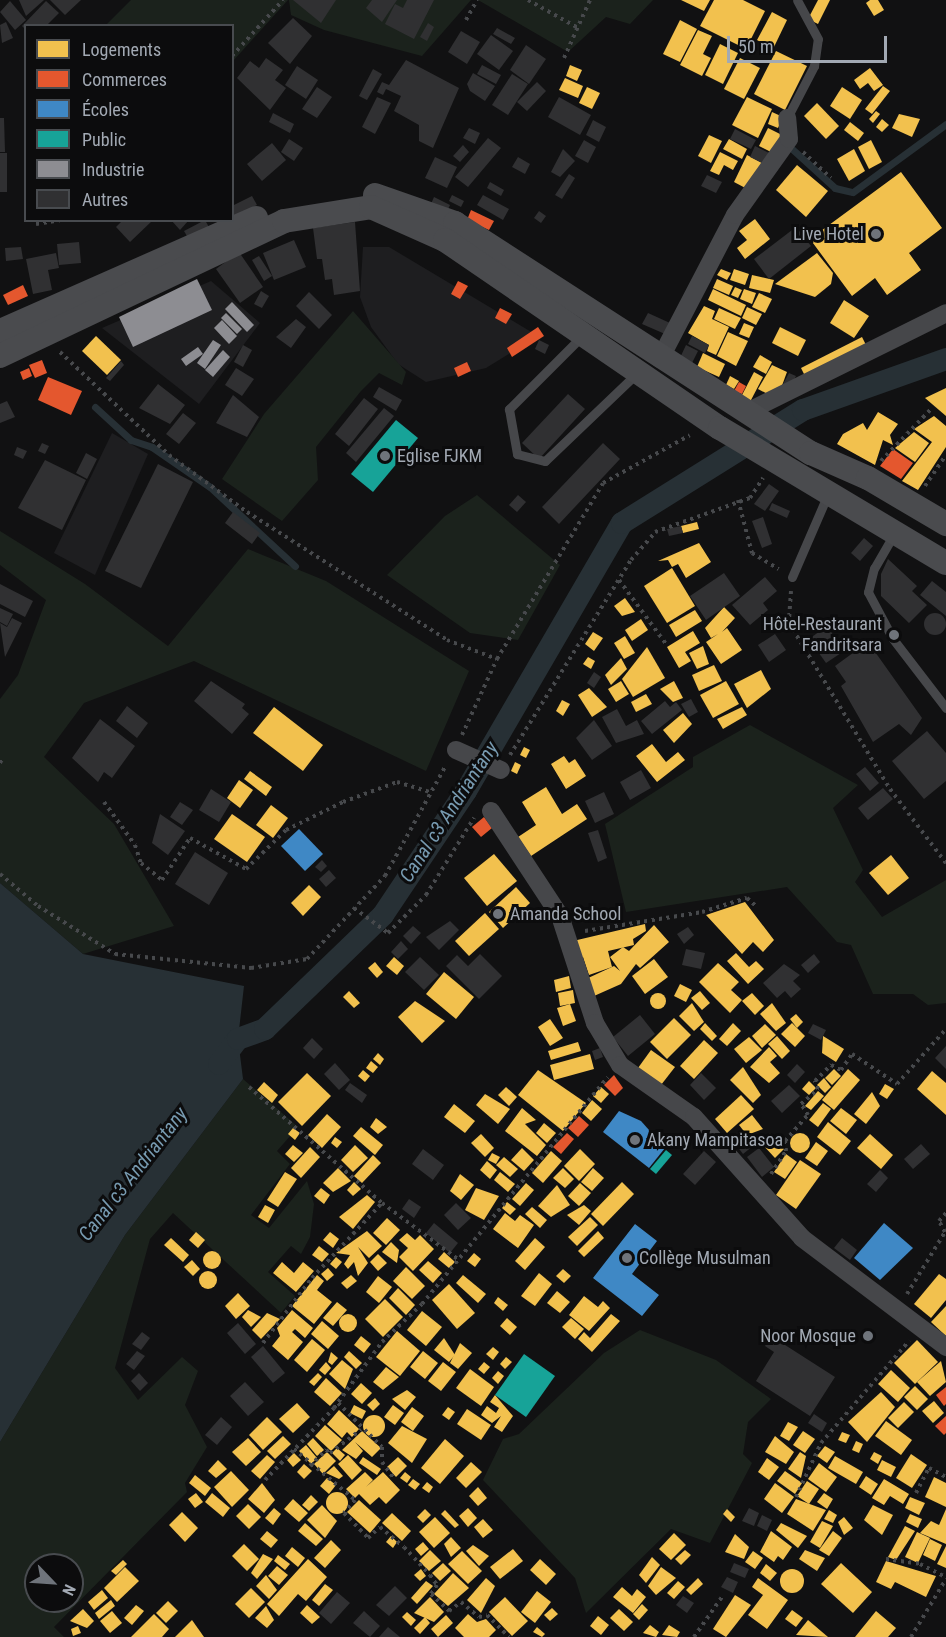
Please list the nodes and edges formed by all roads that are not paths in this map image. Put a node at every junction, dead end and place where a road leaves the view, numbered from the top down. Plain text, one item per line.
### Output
1 (796, 0) edge
2 (787, 118) joint
3 (946, 313) edge
4 (0, 331) edge
5 (583, 334) junction
6 (0, 356) edge
7 (660, 359) junction
8 (638, 372) junction
9 (751, 415) junction
10 (829, 493) junction
11 (946, 524) edge
12 (895, 532) junction
13 (946, 563) edge
14 (792, 577) road end
15 (946, 708) edge
16 (456, 750) road end
17 (501, 770) road end
18 (484, 812) road end
19 (946, 1347) edge

1 - 2 lane
2 - 7 street
3 - 9 street
4 - 7 street
5 - 6 street
5 - 8 street
5 - 8 lane
7 - 9 street
8 - 10 street
9 - 11 street
10 - 12 street
10 - 14 lane
12 - 13 street
12 - 15 lane
16 - 17 street
18 - 19 street

